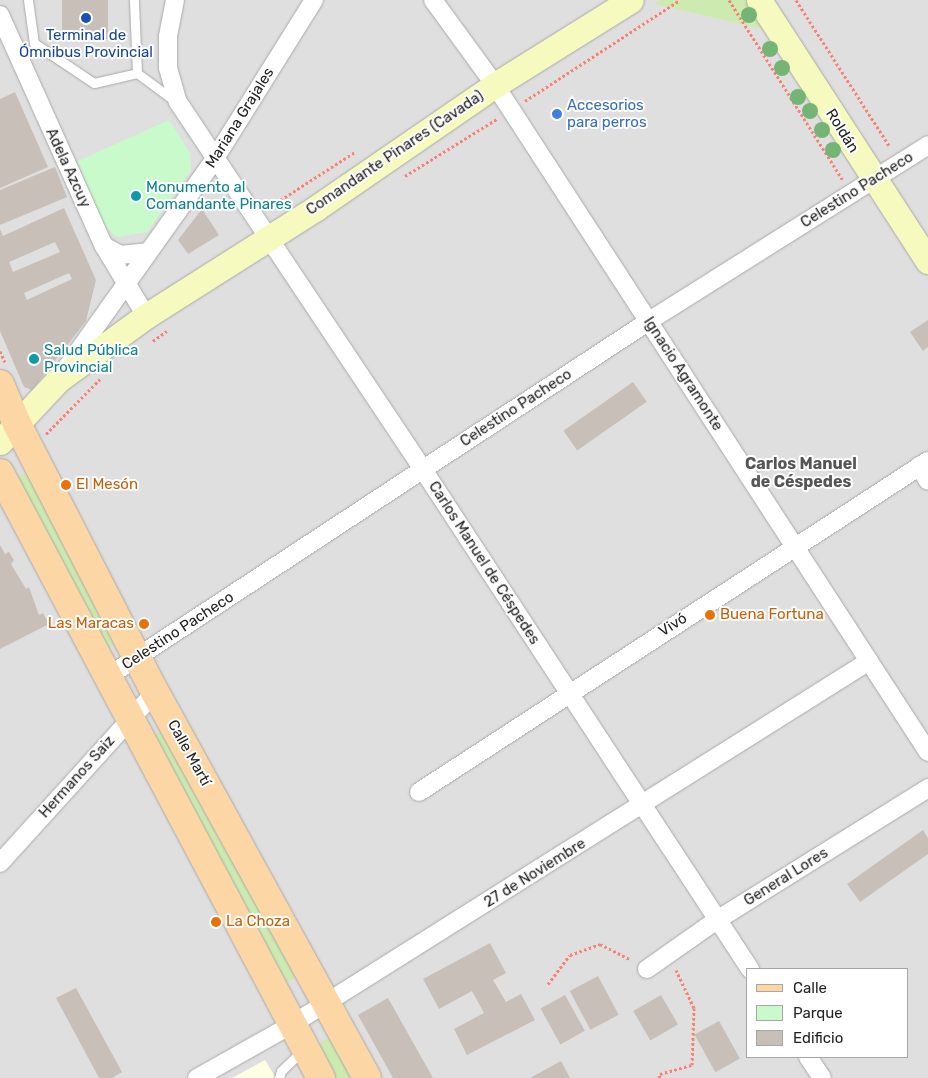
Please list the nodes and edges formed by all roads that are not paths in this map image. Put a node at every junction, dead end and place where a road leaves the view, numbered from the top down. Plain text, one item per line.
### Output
1 (28, 0) edge
2 (134, 0) edge
3 (175, 0) edge
4 (314, 0) edge
5 (433, 0) edge
6 (631, 0) edge
7 (759, 0) edge
8 (0, 15) edge
9 (5, 45) edge
10 (137, 73) junction
11 (495, 85) junction
12 (178, 102) junction
13 (928, 145) edge
14 (214, 160) junction
15 (874, 181) junction
16 (268, 238) junction
17 (104, 246) junction
18 (147, 252) junction
19 (928, 260) edge
20 (126, 285) junction
21 (146, 316) junction
22 (649, 321) junction
23 (58, 380) junction
24 (0, 384) edge
25 (9, 433) edge
26 (422, 468) junction
27 (925, 470) edge
28 (0, 473) edge
29 (796, 545) junction
30 (138, 658) junction
31 (869, 661) junction
32 (107, 677) junction
33 (155, 692) junction
34 (569, 692) junction
35 (129, 718) junction
36 (928, 752) edge
37 (928, 788) edge
38 (419, 792) dead end
39 (644, 805) junction
40 (0, 863) edge
41 (717, 920) junction
42 (749, 968) edge
43 (647, 969) road end
44 (325, 1002) junction
45 (291, 1024) junction
46 (305, 1048) junction
47 (809, 1058) edge
48 (197, 1078) edge
49 (279, 1078) edge
50 (321, 1078) edge
51 (367, 1078) edge
52 (822, 1078) edge

1 - 10 lane
2 - 10 lane
3 - 12 street, Carlos Manuel de Céspedes
4 - 14 street, Mariana Grajales
5 - 11 street, Ignacio Agramonte
6 - 11 main road, Comandante Pinares (Cavada)
7 - 15 main road, Roldán
8 - 9 street, Adela Azcuy
9 - 17 street, Adela Azcuy
10 - 12 lane
11 - 16 main road, Comandante Pinares (Cavada)
11 - 22 street, Ignacio Agramonte
12 - 14 street, Carlos Manuel de Céspedes
13 - 15 street, Celestino Pacheco
14 - 16 street, Carlos Manuel de Céspedes
14 - 18 street, Mariana Grajales
15 - 19 main road, Roldán
15 - 22 street, Celestino Pacheco
16 - 21 main road, Comandante Pinares (Cavada)
16 - 26 street, Carlos Manuel de Céspedes
17 - 18 street
17 - 20 street, Adela Azcuy
18 - 20 street, Mariana Grajales
20 - 21 street, Adela Azcuy
20 - 23 street, Mariana Grajales
21 - 23 main road, Comandante Pinares (Cavada)
22 - 26 street, Celestino Pacheco
22 - 29 street, Ignacio Agramonte
23 - 25 main road, Comandante Pinares (Cavada)
24 - 25 main road, Calle Martí
25 - 30 main road, Calle Martí
26 - 30 street, Celestino Pacheco
26 - 34 street, Carlos Manuel de Céspedes
27 - 29 street, Vivó
28 - 32 main road
29 - 31 street, Ignacio Agramonte
29 - 34 street, Vivó
30 - 32 street, Celestino Pacheco
30 - 33 main road, Calle Martí
31 - 36 street, Ignacio Agramonte
31 - 39 street, 27 de Noviembre
32 - 35 main road
33 - 35 street, Hermanos Saiz
33 - 44 main road, Calle Martí
34 - 38 street, Vivó
34 - 39 street, Carlos Manuel de Céspedes
35 - 40 street, Hermanos Saiz
35 - 45 main road
37 - 41 street, General Lores
39 - 41 street, Carlos Manuel de Céspedes
39 - 44 street, 27 de Noviembre
41 - 42 street, Carlos Manuel de Céspedes
41 - 43 street, General Lores
44 - 45 street, 27 de Noviembre
44 - 51 main road, Calle Martí
45 - 46 main road
45 - 48 street, 27 de Noviembre
46 - 49 lane
46 - 50 main road
47 - 52 street

